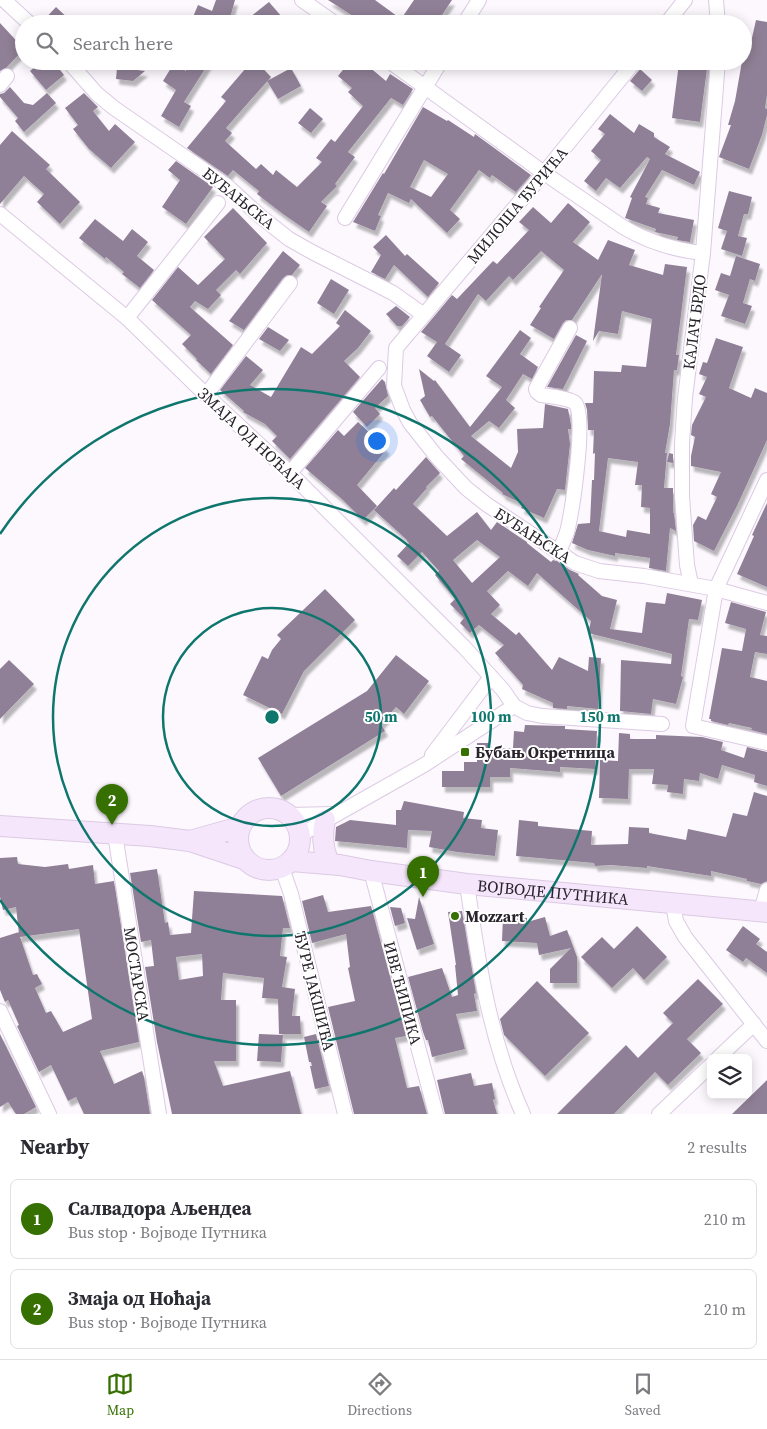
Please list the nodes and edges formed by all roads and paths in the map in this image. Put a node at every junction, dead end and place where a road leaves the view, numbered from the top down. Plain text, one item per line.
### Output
1 (302, 0) edge
2 (479, 0) edge
3 (685, 0) edge
4 (716, 0) edge
5 (6, 1) edge
6 (21, 15) edge
7 (323, 15) edge
8 (470, 15) edge
9 (673, 15) edge
10 (717, 15) edge
11 (76, 70) edge
12 (402, 70) edge
13 (436, 70) edge
14 (628, 70) edge
15 (717, 70) edge
16 (426, 87) junction
17 (544, 173) junction
18 (218, 203) dead end
19 (0, 214) edge
20 (345, 218) dead end
21 (703, 253) junction
22 (290, 283) dead end
23 (424, 315) junction
24 (127, 318) junction
25 (570, 328) dead end
26 (396, 348) joint
27 (379, 368) dead end
28 (206, 395) junction
29 (290, 473) junction
30 (767, 480) edge
31 (558, 553) junction
32 (691, 584) junction
33 (716, 589) junction
34 (767, 603) edge
35 (491, 677) junction
36 (514, 706) junction
37 (662, 724) dead end
38 (767, 744) edge
39 (424, 765) junction
40 (289, 815) junction
41 (330, 817) junction
42 (0, 826) edge
43 (240, 827) junction
44 (115, 834) junction
45 (190, 841) junction
46 (294, 852) junction
47 (244, 859) junction
48 (333, 862) junction
49 (371, 871) junction
50 (467, 884) junction
51 (767, 890) edge
52 (672, 904) junction
53 (764, 912) edge
54 (0, 1011) edge
55 (754, 1024) junction
56 (767, 1041) edge
57 (722, 1054) edge
58 (707, 1069) edge
59 (50, 1114) edge
60 (159, 1114) edge
61 (345, 1114) edge
62 (436, 1114) edge
63 (523, 1114) edge
64 (658, 1114) edge

1 - 7 street
2 - 8 street
3 - 9 street
4 - 10 street
5 - 6 street
11 - 23 street, БУБАЊСКА
12 - 16 street
13 - 16 street
14 - 17 street, МИЛОША ЂУРИЋА
15 - 21 street, КАЛАЧ БРДО
16 - 17 street
16 - 20 street
17 - 21 street
17 - 23 street, МИЛОША ЂУРИЋА
18 - 24 street
19 - 24 street, ЗМАЈА ОД НОЋАЈА
21 - 32 street, КАЛАЧ БРДО
22 - 28 street
23 - 26 street, МИЛОША ЂУРИЋА
24 - 28 street, ЗМАЈА ОД НОЋАЈА
25 - 31 street
26 - 31 street, БУБАЊСКА
27 - 29 street
28 - 29 street, ЗМАЈА ОД НОЋАЈА
29 - 35 street, ЗМАЈА ОД НОЋАЈА
30 - 33 street
31 - 32 street, БУБАЊСКА
32 - 33 street, БУБАЊСКА
33 - 34 street, БУБАЊСКА
33 - 38 street
35 - 36 street, ЗМАЈА ОД НОЋАЈА
35 - 39 street
36 - 37 street
36 - 39 street
39 - 41 street
40 - 41 street
40 - 43 street, ВОЈВОДЕ ПУТНИКА
40 - 46 street
41 - 46 street
41 - 48 street
42 - 44 street, ВОЈВОДЕ ПУТНИКА
43 - 45 street, ВОЈВОДЕ ПУТНИКА
43 - 47 street
44 - 45 street, ВОЈВОДЕ ПУТНИКА
44 - 60 street, МОСТАРСКА
45 - 47 street, ВОЈВОДЕ ПУТНИКА
46 - 47 street, ВОЈВОДЕ ПУТНИКА
46 - 48 street, ВОЈВОДЕ ПУТНИКА
46 - 61 street, ЂУРЕ ЈАКШИЋА
48 - 49 street, ВОЈВОДЕ ПУТНИКА
49 - 50 street, ВОЈВОДЕ ПУТНИКА
49 - 62 street, ИВЕ ЋИПИКА
50 - 52 street, ВОЈВОДЕ ПУТНИКА
50 - 63 street
51 - 53 street
52 - 53 street, ВОЈВОДЕ ПУТНИКА
52 - 55 street
54 - 59 street
55 - 56 street
55 - 57 street
58 - 64 street

